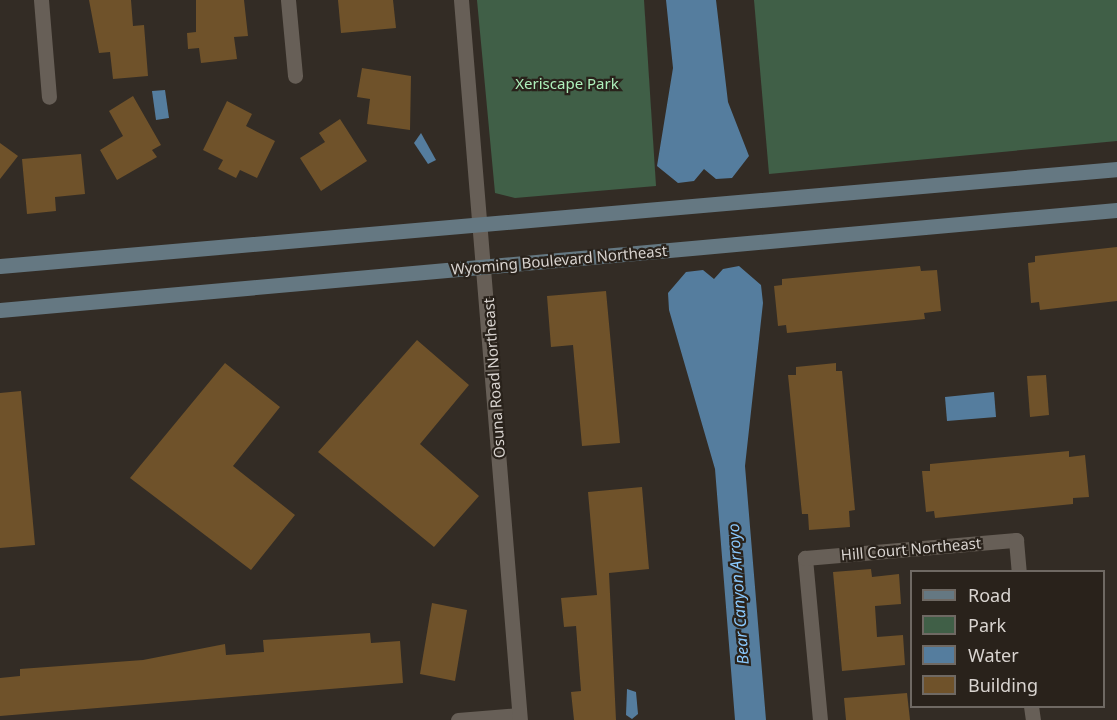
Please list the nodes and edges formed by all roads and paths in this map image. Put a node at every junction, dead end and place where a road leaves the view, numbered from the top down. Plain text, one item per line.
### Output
1 (41, 0) edge
2 (288, 0) edge
3 (461, 0) edge
4 (295, 76) dead end
5 (49, 96) dead end
6 (1117, 169) edge
7 (1117, 210) edge
8 (482, 225) junction
9 (0, 266) edge
10 (485, 267) junction
11 (0, 310) edge
12 (1019, 570) edge
13 (520, 717) edge
14 (458, 720) edge
15 (820, 720) edge

1 - 5 street
2 - 4 street
3 - 8 street, Osuna Road Northeast
6 - 8 main road
7 - 10 main road, Wyoming Boulevard Northeast
8 - 9 main road
8 - 10 street, Osuna Road Northeast
10 - 11 main road, Wyoming Boulevard Northeast
10 - 13 street, Osuna Road Northeast
12 - 15 street, Hill Court Northeast
13 - 14 street

